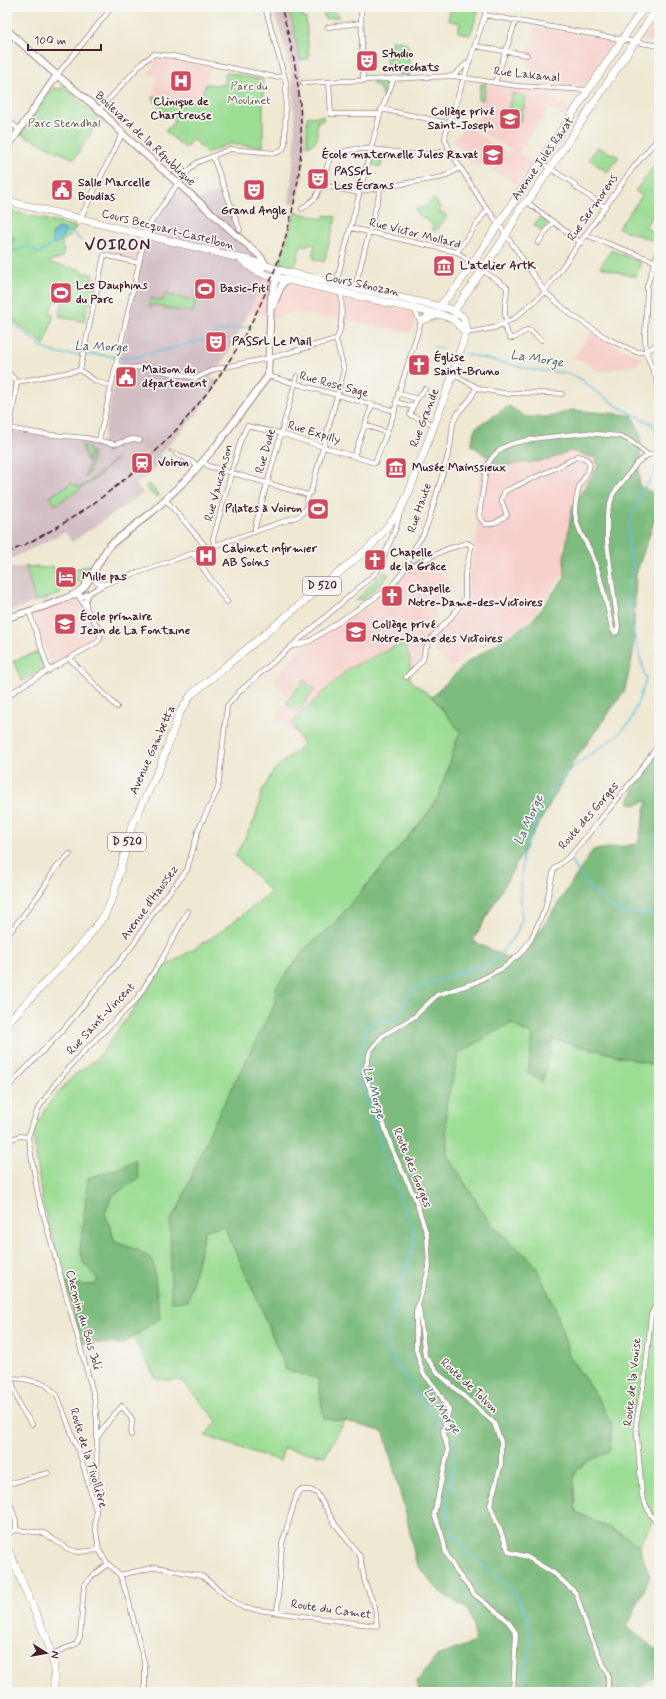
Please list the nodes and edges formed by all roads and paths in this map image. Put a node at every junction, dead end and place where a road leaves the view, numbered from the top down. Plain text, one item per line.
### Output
1 (112, 7) edge
2 (265, 7) edge
3 (361, 7) edge
4 (484, 7) edge
5 (644, 7) edge
6 (658, 7) edge
7 (485, 15) junction
8 (516, 20) junction
9 (361, 23) junction
10 (328, 27) dead end
11 (7, 30) edge
12 (622, 40) junction
13 (634, 42) junction
14 (475, 46) junction
15 (659, 46) edge
16 (505, 51) junction
17 (527, 55) dead end
18 (471, 58) junction
19 (56, 75) junction
20 (284, 76) junction
21 (453, 76) junction
22 (464, 77) junction
23 (394, 78) junction
24 (363, 81) junction
25 (329, 82) junction
26 (303, 83) dead end
27 (495, 83) junction
28 (590, 88) junction
29 (600, 94) junction
30 (99, 110) junction
31 (380, 112) junction
32 (7, 119) edge
33 (448, 123) junction
34 (19, 130) junction
35 (122, 134) junction
36 (659, 137) edge
37 (7, 148) edge
38 (370, 149) junction
39 (450, 151) junction
40 (213, 157) junction
41 (539, 162) junction
42 (460, 168) junction
43 (549, 169) junction
44 (178, 183) junction
45 (321, 185) junction
46 (381, 188) junction
47 (358, 193) junction
48 (7, 201) edge
49 (527, 202) junction
50 (7, 206) edge
51 (605, 207) junction
52 (302, 209) dead end
53 (488, 210) junction
54 (504, 215) junction
55 (79, 221) junction
56 (553, 222) junction
57 (498, 223) junction
58 (511, 225) junction
59 (351, 228) junction
60 (240, 230) dead end
61 (370, 232) junction
62 (505, 234) junction
63 (586, 235) junction
64 (145, 236) junction
65 (538, 243) dead end
66 (581, 243) junction
67 (659, 249) edge
68 (457, 252) junction
69 (242, 259) junction
70 (654, 261) junction
71 (139, 263) junction
72 (472, 263) junction
73 (266, 265) junction
74 (249, 267) junction
75 (279, 269) junction
76 (482, 270) junction
77 (338, 276) junction
78 (277, 277) junction
79 (287, 280) junction
80 (333, 282) junction
81 (340, 284) junction
82 (355, 287) junction
83 (375, 292) junction
84 (545, 292) junction
85 (342, 293) junction
86 (414, 308) junction
87 (271, 309) junction
88 (448, 310) junction
89 (433, 313) junction
90 (442, 315) junction
91 (421, 323) junction
92 (505, 323) junction
93 (466, 333) junction
94 (336, 339) junction
95 (541, 340) dead end
96 (659, 343) edge
97 (646, 352) junction
98 (269, 358) junction
99 (117, 362) junction
100 (80, 370) junction
101 (8, 372) edge
102 (453, 374) junction
103 (268, 376) junction
104 (298, 376) dead end
105 (16, 382) junction
106 (295, 384) junction
107 (111, 386) junction
108 (659, 386) edge
109 (476, 388) junction
110 (425, 389) dead end
111 (398, 393) junction
112 (562, 394) dead end
113 (338, 396) junction
114 (417, 399) junction
115 (396, 402) junction
116 (372, 405) junction
117 (413, 407) junction
118 (395, 411) junction
119 (434, 424) junction
120 (246, 426) joint
121 (366, 426) junction
122 (9, 428) edge
123 (385, 433) junction
124 (281, 434) junction
125 (99, 440) junction
126 (140, 440) tunnel mouth
127 (324, 446) junction
128 (659, 453) edge
129 (176, 454) tunnel mouth
130 (650, 454) junction
131 (355, 455) junction
132 (203, 461) junction
133 (198, 467) junction
134 (232, 473) junction
135 (267, 483) junction
136 (409, 492) joint
137 (309, 494) junction
138 (165, 500) junction
139 (400, 511) junction
140 (255, 532) junction
141 (215, 546) junction
142 (208, 549) junction
143 (193, 554) junction
144 (405, 569) junction
145 (94, 572) junction
146 (105, 584) junction
147 (91, 591) junction
148 (77, 594) junction
149 (227, 602) dead end
150 (86, 608) junction
151 (29, 611) junction
152 (7, 618) edge
153 (291, 647) junction
154 (70, 659) junction
155 (49, 671) junction
156 (406, 677) dead end
157 (7, 698) edge
158 (117, 707) dead end
159 (659, 744) edge
160 (70, 854) dead end
161 (188, 911) dead end
162 (7, 936) edge
163 (7, 1023) edge
164 (7, 1088) edge
165 (28, 1137) junction
166 (7, 1141) edge
167 (659, 1293) edge
168 (419, 1308) junction
169 (9, 1376) edge
170 (32, 1424) dead end
171 (131, 1435) dead end
172 (97, 1438) junction
173 (48, 1474) dead end
174 (7, 1484) edge
175 (7, 1493) edge
176 (96, 1511) junction
177 (659, 1526) edge
178 (16, 1530) junction
179 (7, 1534) edge
180 (7, 1547) edge
181 (99, 1550) junction
182 (108, 1564) junction
183 (120, 1575) junction
184 (277, 1613) junction
185 (52, 1654) junction
186 (54, 1692) edge
187 (145, 1692) edge
188 (512, 1692) edge
189 (608, 1692) edge

1 - 19 street
2 - 20 street
3 - 9 street
4 - 7 street
5 - 12 main road, Avenue Jules Ravat
6 - 13 main road, Avenue Jules Ravat
7 - 8 street
7 - 14 street
8 - 12 street
8 - 16 street
9 - 10 street
9 - 24 street
11 - 19 street, Boulevard de la République
12 - 13 street
12 - 28 main road, Avenue Jules Ravat
13 - 15 street
13 - 29 main road, Avenue Jules Ravat
14 - 16 street
14 - 18 street
16 - 17 street
16 - 27 street
18 - 21 street
18 - 22 street
19 - 30 street, Boulevard de la République
19 - 34 street
20 - 30 street
20 - 40 street
21 - 22 street, Rue Lakanal
21 - 23 street, Rue Lakanal
22 - 27 street, Rue Lakanal
22 - 33 street
23 - 24 street, Rue Lakanal
23 - 31 street
24 - 25 street, Rue Lakanal
25 - 26 street, Rue Lakanal
25 - 31 street
27 - 28 street, Rue Lakanal
28 - 29 main road
28 - 41 main road, Avenue Jules Ravat
29 - 43 main road, Avenue Jules Ravat
30 - 35 street, Boulevard de la République
31 - 33 street
31 - 38 street
32 - 34 street
33 - 39 street
34 - 37 street
35 - 44 street, Boulevard de la République
35 - 55 street
36 - 51 street, Rue Sermorens
38 - 39 street
38 - 45 street
38 - 47 street
39 - 42 street
40 - 44 street
40 - 60 street
41 - 43 street
41 - 54 main road, Avenue Jules Ravat
42 - 46 street
42 - 53 street
43 - 49 main road, Avenue Jules Ravat
43 - 51 street
44 - 64 street
44 - 73 street, Boulevard de la République
45 - 47 street
45 - 52 street
46 - 47 street
46 - 61 street
47 - 59 street
48 - 55 main road, Cours Becquart-Castelbon
49 - 56 street
49 - 58 main road, Avenue Jules Ravat
50 - 55 main road, Cours Becquart-Castelbon
51 - 63 street, Rue Sermorens
53 - 57 street
53 - 68 street
54 - 57 main road, Avenue Jules Ravat
54 - 58 main road
55 - 64 main road, Cours Becquart-Castelbon
56 - 65 street
56 - 66 street
57 - 62 street
57 - 72 main road, Avenue Jules Ravat
58 - 62 main road, Avenue Jules Ravat
59 - 61 street, Rue Victor Mollard
59 - 77 street
61 - 68 street, Rue Victor Mollard
61 - 82 street
62 - 76 main road, Avenue Jules Ravat
62 - 84 street
63 - 66 street, Rue Sermorens
63 - 70 street
64 - 69 main road, Cours Becquart-Castelbon
64 - 71 street
66 - 84 street, Rue Sermorens
67 - 70 street
68 - 72 street, Rue Victor Mollard
69 - 73 main road, Cours Becquart-Castelbon
69 - 74 main road, Cours Becquart-Castelbon
70 - 97 street
71 - 99 street
71 - 100 street
72 - 88 main road, Avenue Jules Ravat
73 - 74 street, Cours Becquart-Castelbon
73 - 75 main road, Cours Becquart-Castelbon
74 - 78 main road, Cours Becquart-Castelbon
75 - 78 street
75 - 80 main road, Cours Sénozan
76 - 88 main road, Avenue Jules Ravat
76 - 92 street
77 - 80 street
77 - 81 street
78 - 79 main road, Cours Sénozan
78 - 87 street
79 - 85 main road, Cours Sénozan
79 - 87 street
80 - 81 main road, Cours Sénozan
81 - 82 main road, Cours Sénozan
81 - 85 street
82 - 83 main road, Cours Sénozan
83 - 85 main road
83 - 88 main road, Cours Sénozan
84 - 92 street, Rue Sermorens
84 - 97 street
85 - 86 main road, Cours Sénozan
85 - 94 street
86 - 89 main road, Cours Sénozan
86 - 91 street
87 - 98 street
88 - 89 street
88 - 90 main road
88 - 93 main road
89 - 90 main road, Cours Sénozan
89 - 91 street
90 - 91 street
91 - 111 street
92 - 93 street, Rue Sermorens
92 - 95 street
93 - 102 main road, Rue Grande / D 520
94 - 98 street
94 - 113 street
96 - 97 street
97 - 108 street
98 - 99 street
98 - 103 street
99 - 107 street
100 - 105 street
100 - 107 street
101 - 105 street
102 - 109 street
102 - 119 main road, Rue Grande / D 520
103 - 106 street, Rue Rose Sage
103 - 132 street
104 - 106 street, Rue Dode
105 - 122 street
106 - 113 street, Rue Rose Sage
106 - 124 street, Rue Dode
107 - 125 street
109 - 112 street
109 - 144 street, Rue Haute
110 - 114 street
111 - 114 street
111 - 115 street
113 - 116 street, Rue Rose Sage
113 - 127 street
114 - 117 street
115 - 117 street
115 - 118 street
116 - 118 street, Rue Rose Sage
116 - 121 street
117 - 119 street
118 - 123 street
119 - 136 main road, Rue Grande / D 520
120 - 124 street, Rue Expilly
120 - 134 street, Rue Vaucanson
121 - 123 street
121 - 131 street
122 - 125 street
123 - 131 street, Rue Expilly
124 - 127 street, Rue Expilly
124 - 135 street, Rue Dode
125 - 126 street
127 - 131 street, Rue Expilly
127 - 137 street
128 - 130 street
129 - 133 street
130 - 130 street
132 - 133 street
132 - 134 street
133 - 138 street
134 - 135 street
134 - 141 street, Rue Vaucanson
135 - 137 street
135 - 140 street, Rue Dode
136 - 139 main road, Avenue Gambetta / D 520
137 - 140 street
138 - 142 street
138 - 145 street
139 - 153 street, Avenue d'Haussez
139 - 163 main road, Avenue Gambetta / D 520
140 - 141 street
141 - 142 street
142 - 143 street
143 - 146 street
143 - 149 street
144 - 153 street, Rue Haute
144 - 156 street
145 - 146 street
145 - 148 street
146 - 147 street
147 - 148 street
147 - 150 street
148 - 150 street
148 - 151 street
150 - 154 street
151 - 152 street
151 - 155 street
153 - 164 street, Avenue d'Haussez
154 - 155 street
154 - 158 street
155 - 157 street
159 - 168 street, Route des Gorges
160 - 162 street
161 - 165 street, Rue Saint-Vincent
165 - 166 street
165 - 172 street, Chemin du Bois Joli
167 - 177 street, Route de la Vouise
168 - 188 street, Route des Gorges
168 - 189 street, Route de Tolvon
169 - 170 street
169 - 176 street, Route de la Tivollière
171 - 172 street
172 - 176 street, Chemin du Bois Joli
173 - 174 street
175 - 178 street
176 - 181 street, Route de la Tivollière
178 - 179 street
178 - 181 street
180 - 185 main road
181 - 182 street, Route de la Tivollière
182 - 183 street, Route de la Tivollière
182 - 185 street
183 - 184 street, Route du Camet
183 - 187 street, Route de la Tivollière
184 - 184 street, Route du Camet
185 - 186 main road

